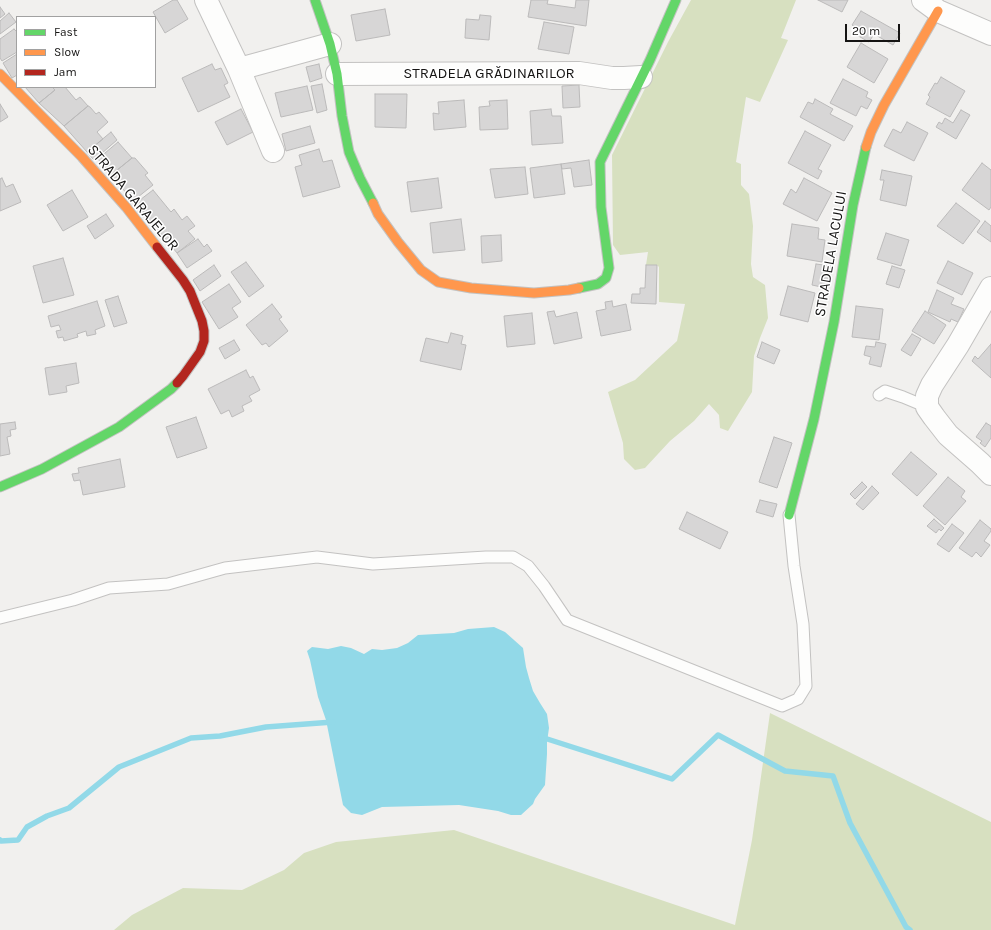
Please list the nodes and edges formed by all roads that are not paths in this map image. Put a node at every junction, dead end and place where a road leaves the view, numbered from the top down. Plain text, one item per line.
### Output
1 (206, 0) edge
2 (315, 0) edge
3 (676, 0) edge
4 (930, 5) edge
5 (991, 34) edge
6 (330, 44) junction
7 (239, 69) junction
8 (0, 74) edge
9 (337, 74) junction
10 (641, 77) junction
11 (273, 152) dead end
12 (991, 288) edge
13 (879, 395) dead end
14 (927, 407) junction
15 (991, 474) edge
16 (0, 487) edge
17 (788, 516) joint
18 (0, 618) edge

1 - 7 street
2 - 6 street
3 - 10 street
4 - 5 street
4 - 17 street, STRADELA LACULUI
6 - 7 street
6 - 9 street
7 - 11 street
8 - 16 street, STRADA GARAJELOR
9 - 10 street, STRADELA GRĂDINARILOR
9 - 10 street
12 - 14 street
13 - 14 lane
14 - 15 street
17 - 18 lane

